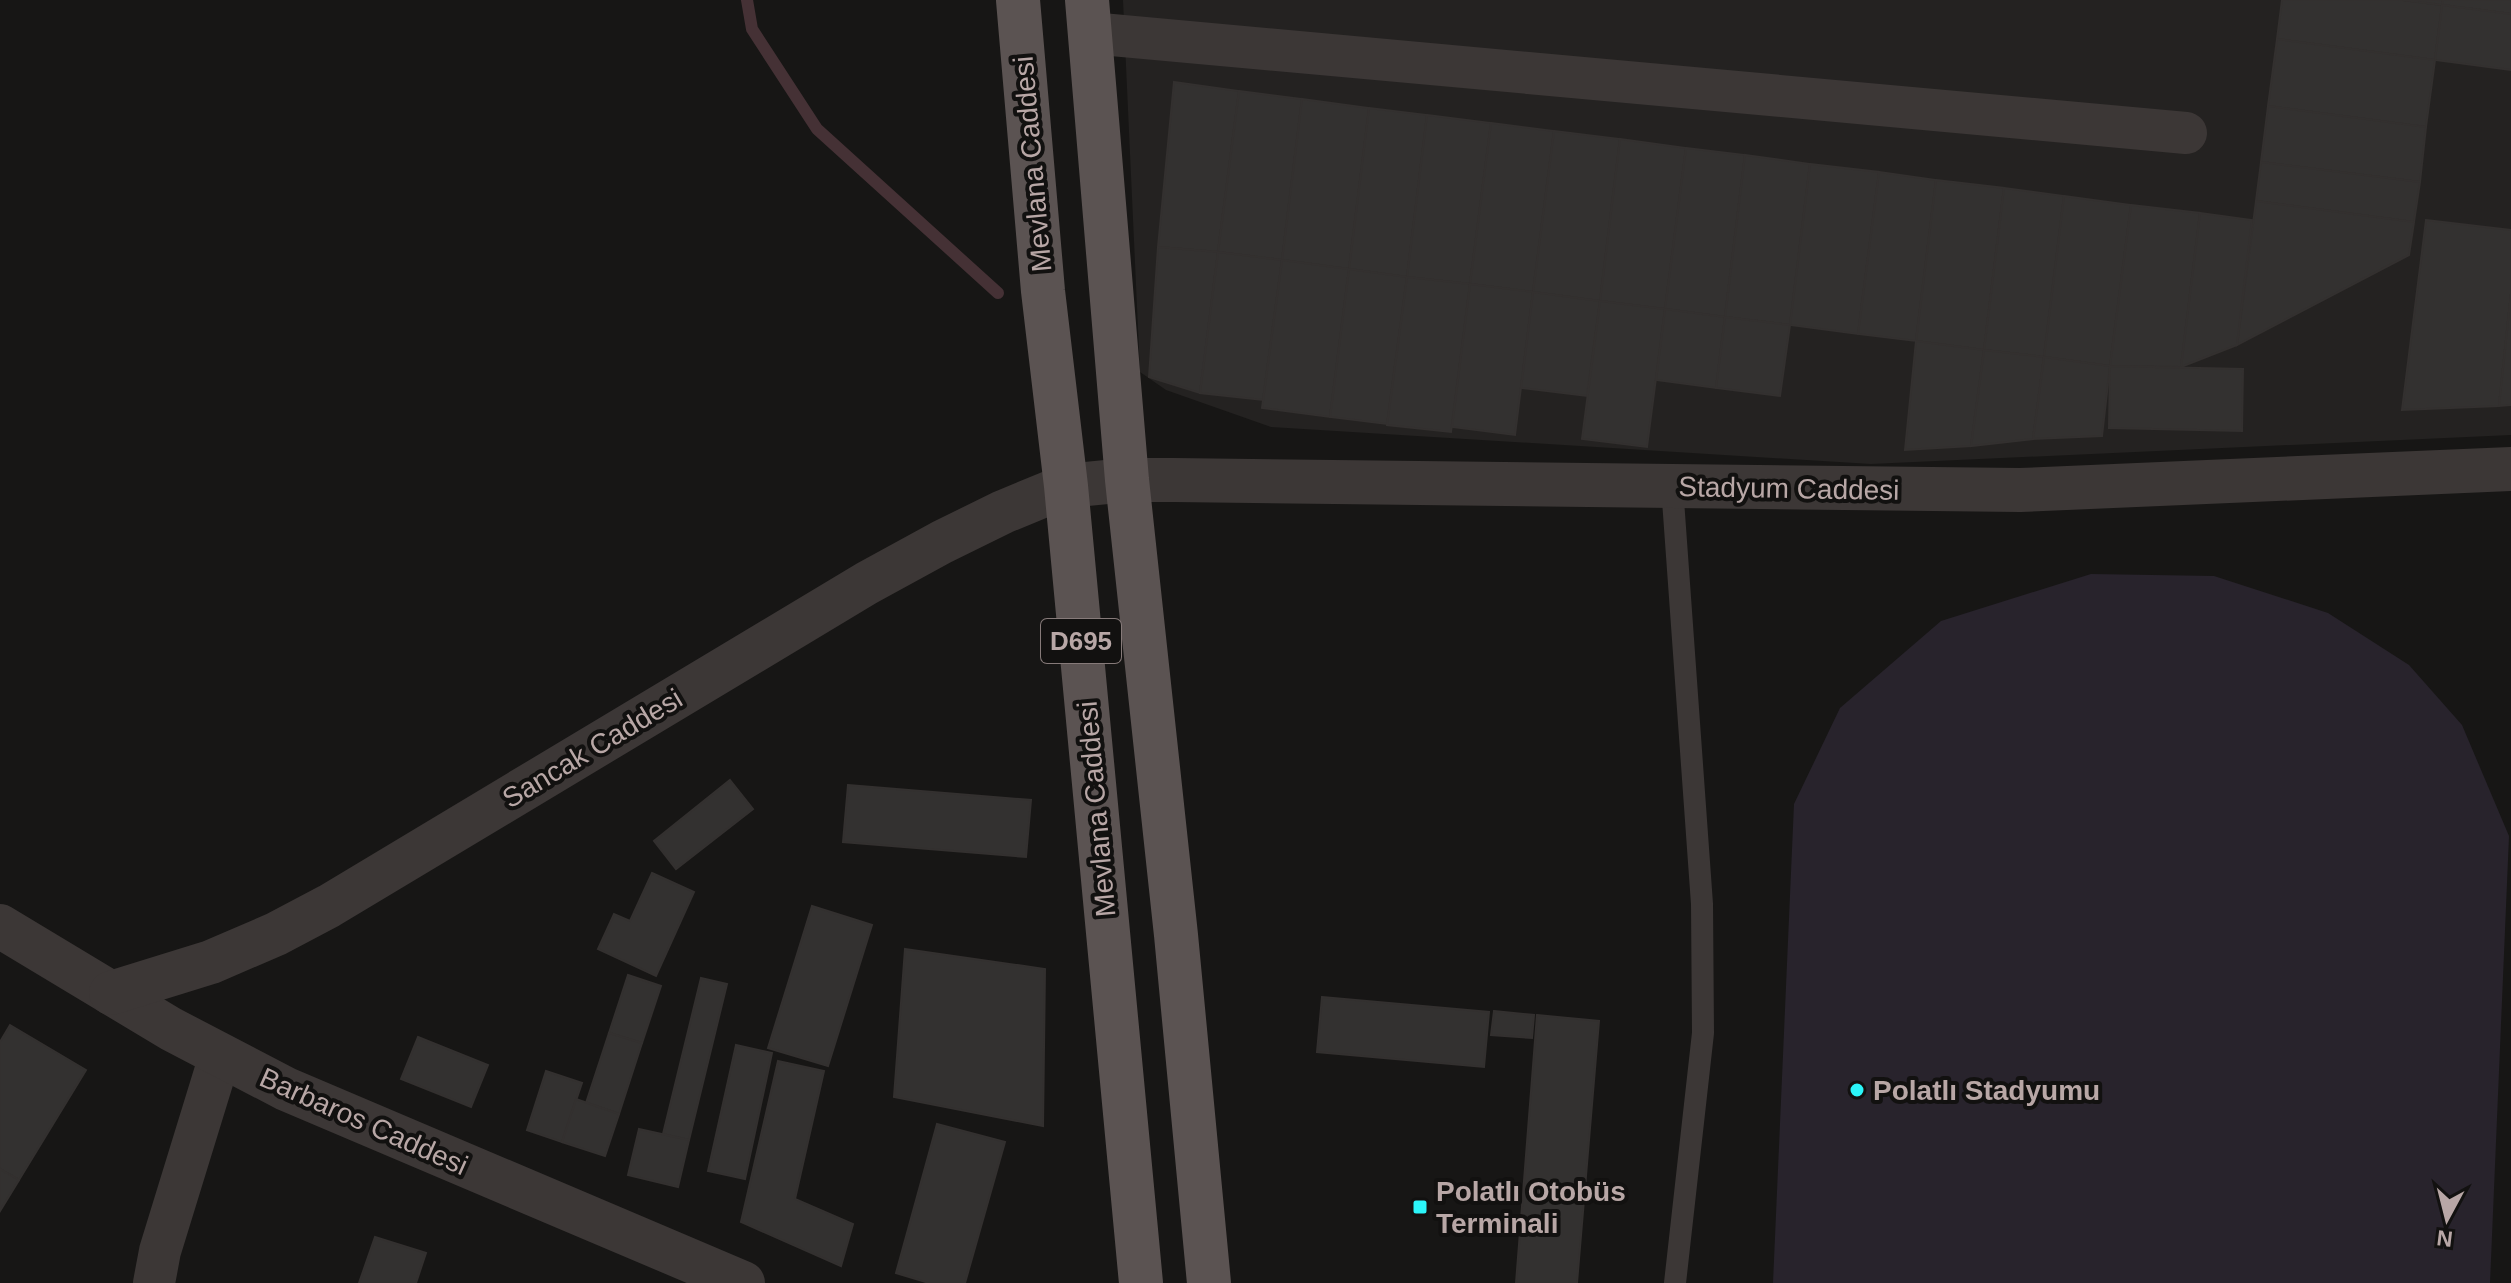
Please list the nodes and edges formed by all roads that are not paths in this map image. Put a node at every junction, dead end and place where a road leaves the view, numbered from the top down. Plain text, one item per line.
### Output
1 (1018, 0) edge
2 (1088, 16) edge
3 (2186, 133) dead end
4 (2511, 469) edge
5 (1127, 480) junction
6 (1066, 486) junction
7 (1672, 486) junction
8 (0, 926) edge
9 (111, 993) junction
10 (220, 1056) junction
11 (154, 1283) edge
12 (743, 1283) edge
13 (1141, 1283) edge
14 (1209, 1283) edge
15 (1675, 1283) edge

1 - 6 main road, Mevlana Caddesi / D695
2 - 3 street
2 - 5 main road, D695
4 - 7 street, Stadyum Caddesi
5 - 6 street, Stadyum Caddesi
5 - 7 street, Stadyum Caddesi
5 - 14 main road, D695
6 - 9 street, Sancak Caddesi
6 - 13 main road, Mevlana Caddesi / D695
7 - 15 lane
8 - 9 street, Barbaros Caddesi
9 - 10 street, Barbaros Caddesi
10 - 11 street
10 - 12 street, Barbaros Caddesi

